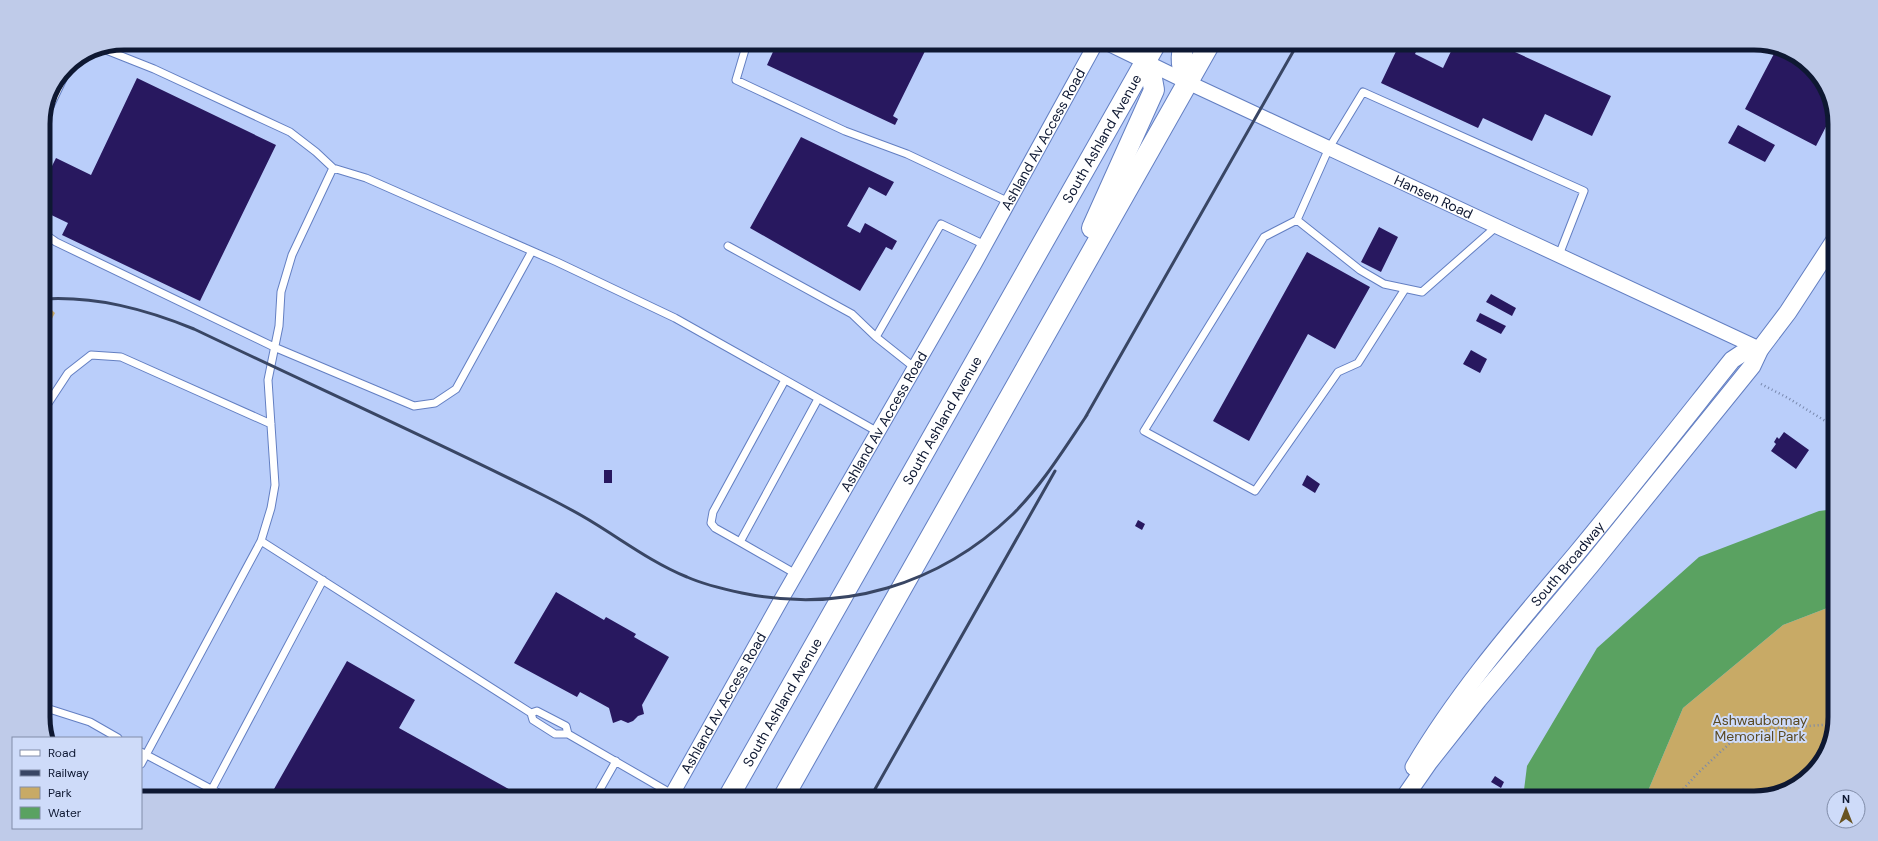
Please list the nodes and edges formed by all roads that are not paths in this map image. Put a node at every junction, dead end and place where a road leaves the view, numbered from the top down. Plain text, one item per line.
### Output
1 (745, 50) edge
2 (1092, 50) edge
3 (1122, 50) edge
4 (1152, 50) edge
5 (1183, 50) edge
6 (1206, 50) edge
7 (109, 51) edge
8 (1145, 61) junction
9 (1187, 82) junction
10 (1329, 148) junction
11 (333, 168) junction
12 (1009, 202) junction
13 (1296, 220) junction
14 (1496, 226) junction
15 (50, 238) edge
16 (985, 245) junction
17 (728, 246) dead end
18 (532, 251) junction
19 (1828, 251) edge
20 (1559, 255) junction
21 (1081, 271) junction
22 (1406, 289) junction
23 (876, 337) junction
24 (274, 347) junction
25 (1760, 349) junction
26 (915, 368) junction
27 (785, 380) junction
28 (818, 398) junction
29 (50, 400) edge
30 (270, 424) junction
31 (878, 432) junction
32 (261, 541) junction
33 (740, 542) junction
34 (796, 574) junction
35 (323, 580) junction
36 (50, 709) edge
37 (531, 713) junction
38 (568, 734) junction
39 (116, 737) edge
40 (143, 754) edge
41 (616, 761) junction
42 (212, 789) junction
43 (216, 791) edge
44 (599, 791) edge
45 (663, 791) edge
46 (674, 791) edge
47 (732, 791) edge
48 (787, 791) edge
49 (1398, 791) edge
50 (1409, 791) edge

1 - 12 lane
2 - 12 street, Ashland Av Access Road
3 - 8 street, Hansen Road
4 - 8 main road, South Ashland Avenue
5 - 9 main road
6 - 9 main road
7 - 11 lane
8 - 9 street, Hansen Road
8 - 21 main road
8 - 47 main road, South Ashland Avenue
9 - 10 street, Hansen Road
9 - 21 main road
10 - 13 lane
10 - 14 street, Hansen Road
10 - 20 lane
11 - 18 lane
11 - 24 lane
12 - 16 street, Ashland Av Access Road
13 - 22 lane
13 - 22 lane
14 - 20 street, Hansen Road
14 - 22 lane
15 - 24 lane
16 - 23 lane
16 - 26 street, Ashland Av Access Road
17 - 23 lane
18 - 24 lane
18 - 27 lane
19 - 25 street, South Broadway
20 - 25 street, Hansen Road
21 - 48 main road
23 - 26 lane
24 - 30 lane
25 - 49 street, South Broadway
25 - 50 street, South Broadway
26 - 31 street, Ashland Av Access Road
27 - 28 lane
27 - 33 lane
28 - 31 lane
28 - 33 lane
29 - 30 lane
30 - 32 lane
31 - 34 street, Ashland Av Access Road
32 - 35 lane
32 - 40 lane
33 - 34 lane
34 - 46 street, Ashland Av Access Road
35 - 37 lane
35 - 42 lane
36 - 39 lane
37 - 38 lane
37 - 38 lane
38 - 41 lane
40 - 42 lane
41 - 44 lane
41 - 45 lane
42 - 43 lane

